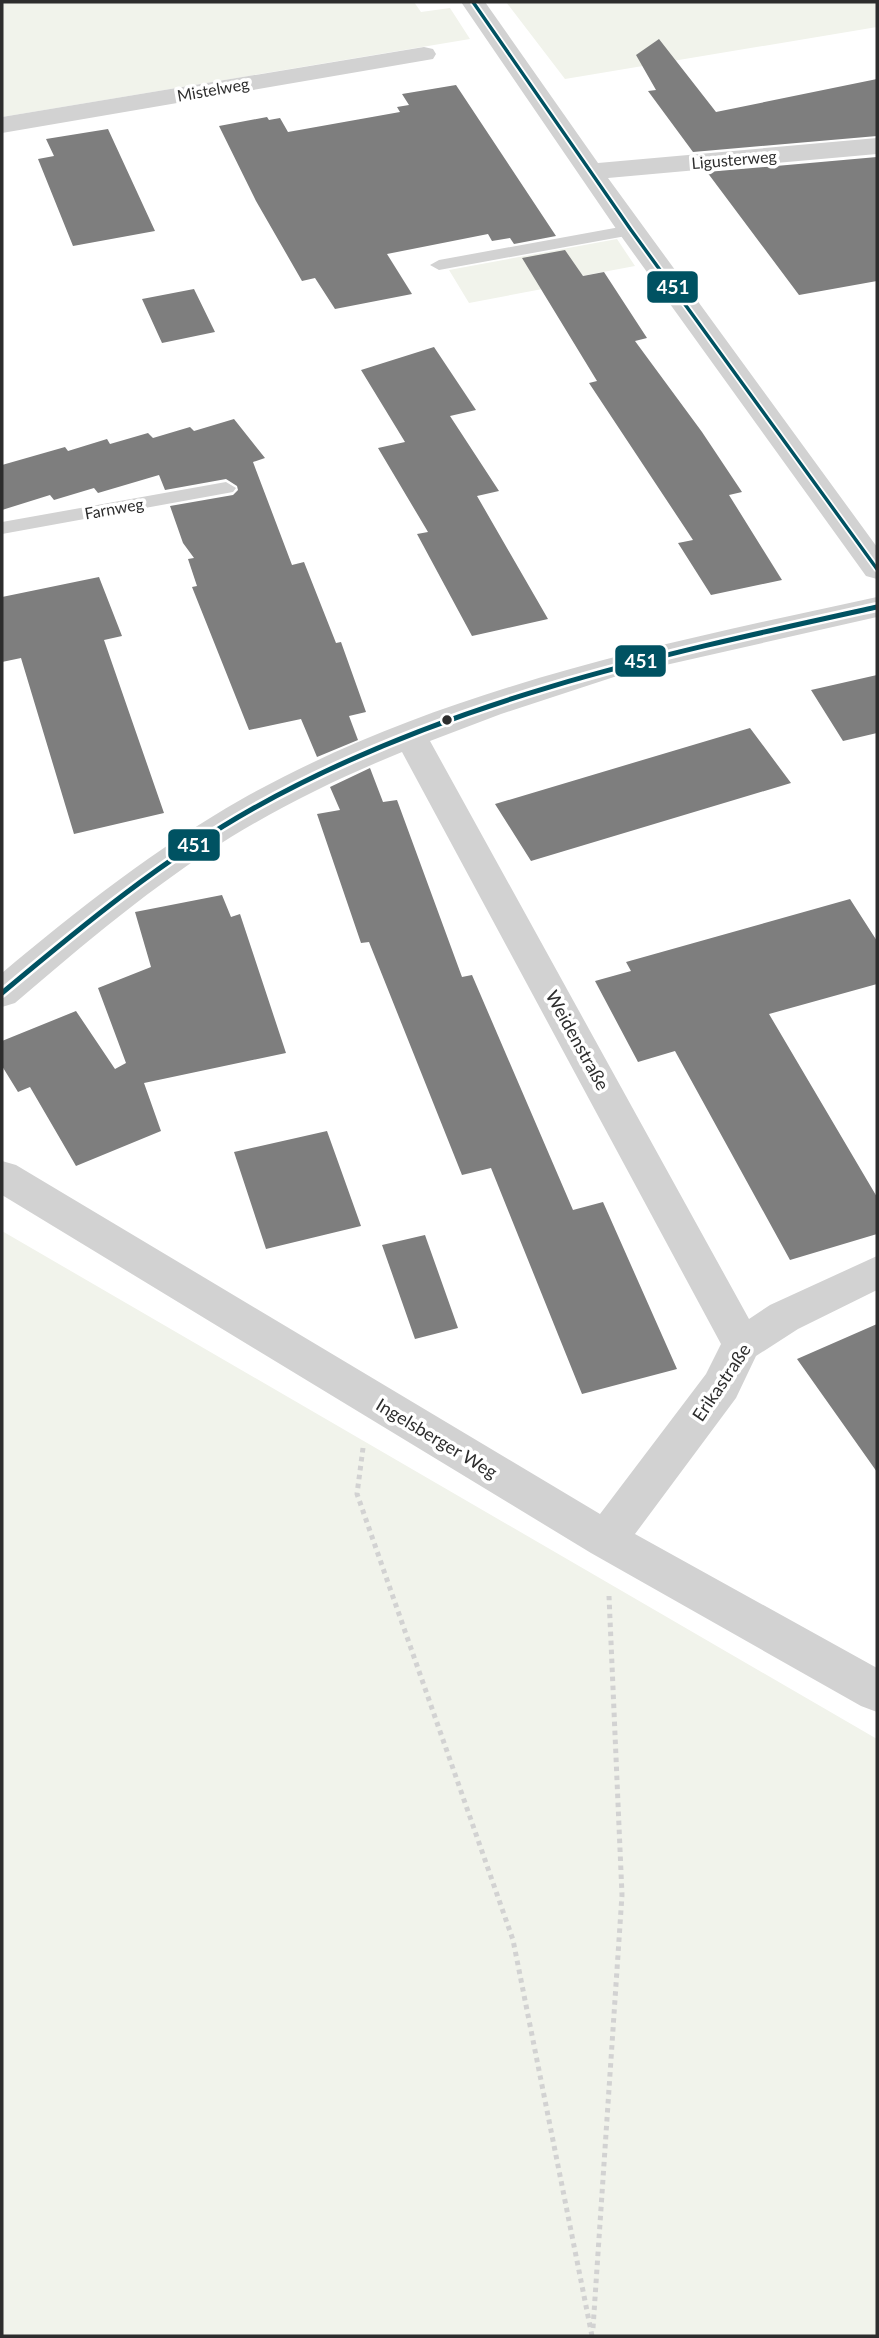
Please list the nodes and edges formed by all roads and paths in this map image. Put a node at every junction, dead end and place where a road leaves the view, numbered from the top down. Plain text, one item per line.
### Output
1 (473, 2) edge
2 (424, 54) dead end
3 (2, 125) edge
4 (877, 146) edge
5 (591, 172) junction
6 (631, 230) junction
7 (439, 265) dead end
8 (226, 488) dead end
9 (2, 528) edge
10 (877, 569) edge
11 (877, 607) edge
12 (411, 737) junction
13 (2, 993) edge
14 (2, 1176) edge
15 (877, 1272) edge
16 (743, 1345) junction
17 (370, 1398) junction
18 (606, 1540) junction
19 (877, 1691) edge

1 - 5 street
2 - 3 street, Mistelweg
4 - 5 street, Ligusterweg
5 - 6 street
6 - 7 lane
6 - 10 street
8 - 9 lane, Farnweg
11 - 12 street
12 - 13 street
12 - 16 street, Weidenstraße
14 - 17 street, Ingelsberger Weg
15 - 16 street, Erikastraße
16 - 18 street, Erikastraße
17 - 18 street, Ingelsberger Weg
17 - 18 path
18 - 19 street, Ingelsberger Weg

